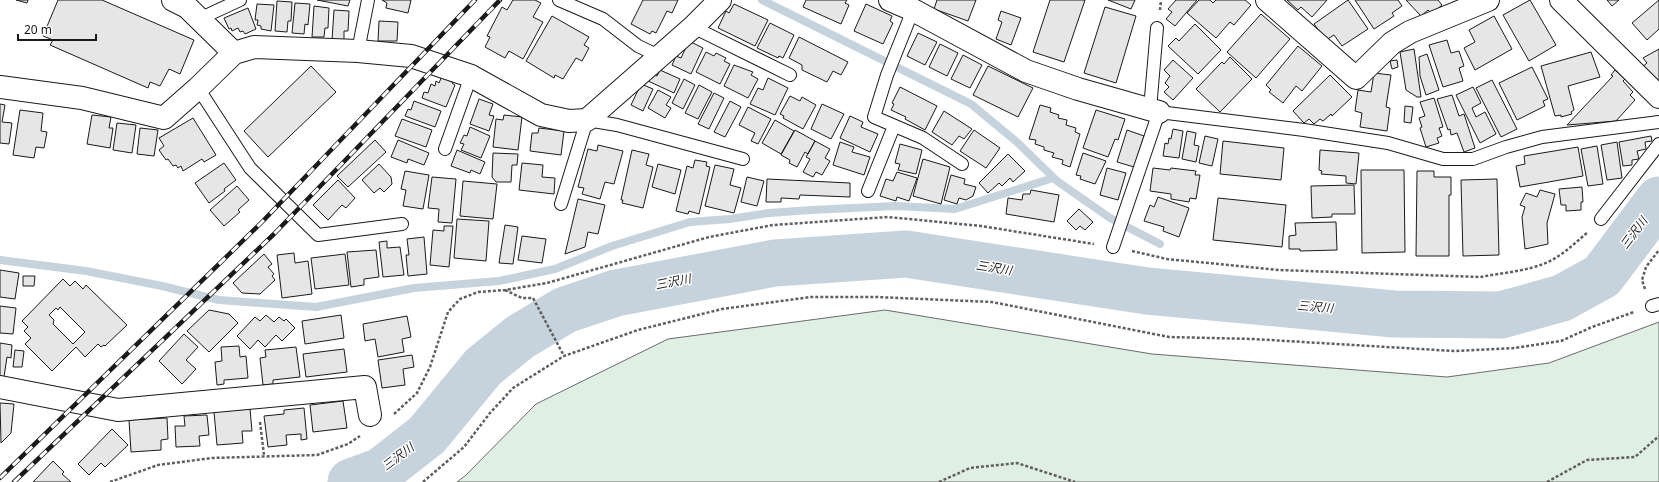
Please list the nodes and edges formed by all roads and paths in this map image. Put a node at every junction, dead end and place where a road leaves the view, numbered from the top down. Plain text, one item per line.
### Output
1 (173, 0) edge
2 (240, 0) edge
3 (368, 0) edge
4 (558, 0) edge
5 (720, 0) edge
6 (890, 0) edge
7 (1267, 0) edge
8 (1488, 0) edge
9 (1561, 0) edge
10 (915, 5) edge
11 (199, 19) junction
12 (693, 27) junction
13 (1157, 28) dead end
14 (358, 52) junction
15 (234, 53) junction
16 (659, 56) junction
17 (790, 75) dead end
18 (471, 76) junction
19 (0, 86) edge
20 (198, 88) junction
21 (1659, 97) edge
22 (1154, 110) junction
23 (587, 120) junction
24 (1659, 122) edge
25 (894, 126) junction
26 (1659, 144) edge
27 (445, 149) dead end
28 (743, 159) dead end
29 (962, 164) dead end
30 (868, 191) dead end
31 (561, 204) dead end
32 (1601, 219) joint
33 (402, 224) dead end
34 (1113, 247) junction
35 (1659, 250) edge
36 (1656, 305) edge
37 (564, 356) junction
38 (0, 386) edge
39 (257, 397) junction
40 (370, 415) dead end
41 (1659, 436) edge
42 (264, 455) dead end
43 (422, 482) edge
44 (939, 482) edge
45 (1076, 482) edge
46 (1547, 482) edge

1 - 11 street
2 - 11 lane
3 - 14 lane
4 - 16 lane
5 - 12 street
6 - 10 street
7 - 8 street
9 - 21 street
10 - 22 street
10 - 25 lane
11 - 15 street
12 - 16 street
12 - 17 lane
13 - 22 lane
14 - 15 street
14 - 18 street
15 - 20 street
16 - 23 street
18 - 23 street
18 - 27 lane
19 - 20 street
20 - 33 lane
22 - 24 lane
22 - 34 lane
23 - 28 lane
23 - 31 lane
25 - 29 lane
25 - 30 lane
26 - 32 lane
32 - 34 path
34 - 37 path
35 - 36 path
36 - 37 path
37 - 43 path
38 - 39 street
39 - 40 street
39 - 42 path
41 - 46 path
44 - 45 path

